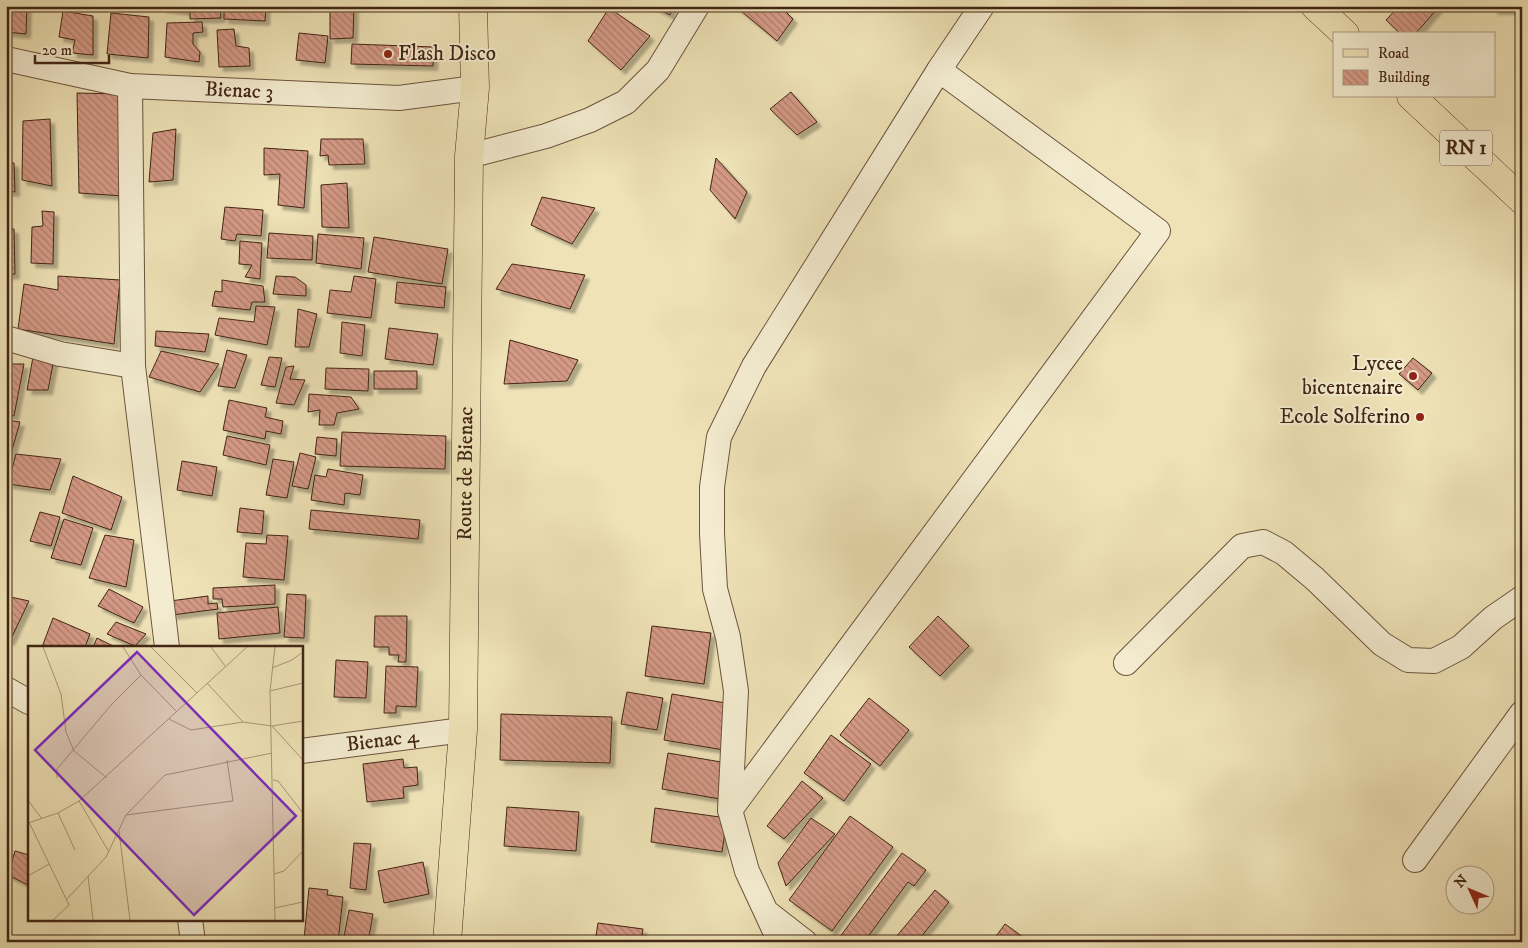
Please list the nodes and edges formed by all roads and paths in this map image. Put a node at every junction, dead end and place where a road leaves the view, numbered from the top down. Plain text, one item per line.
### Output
1 (473, 6) edge
2 (697, 6) edge
3 (982, 6) edge
4 (1315, 6) edge
5 (1343, 32) edge
6 (6, 59) edge
7 (939, 70) junction
8 (130, 86) junction
9 (475, 88) junction
10 (1413, 98) edge
11 (469, 156) junction
12 (1522, 200) edge
13 (6, 338) edge
14 (133, 366) junction
15 (1522, 598) edge
16 (167, 646) edge
17 (1126, 663) dead end
18 (6, 689) edge
19 (28, 701) edge
20 (1522, 713) edge
21 (463, 730) junction
22 (302, 751) edge
23 (730, 810) junction
24 (1414, 860) dead end
25 (765, 911) junction
26 (190, 920) edge
27 (193, 942) edge
28 (447, 942) edge
29 (780, 942) edge
30 (805, 942) edge

1 - 9 main road, Route de Bienac
2 - 11 street
3 - 7 street
4 - 5 main road
6 - 8 street, Bienac 3
7 - 23 street
7 - 23 street
8 - 9 street, Bienac 3
8 - 14 street
9 - 11 main road, Route de Bienac
10 - 12 main road, RN 1
11 - 21 main road, Route de Bienac
13 - 14 street
14 - 16 street
15 - 17 street
18 - 19 street
20 - 24 street
21 - 22 street, Bienac 4
21 - 28 main road, Route de Bienac
23 - 25 street
25 - 29 street
25 - 30 street
26 - 27 street

